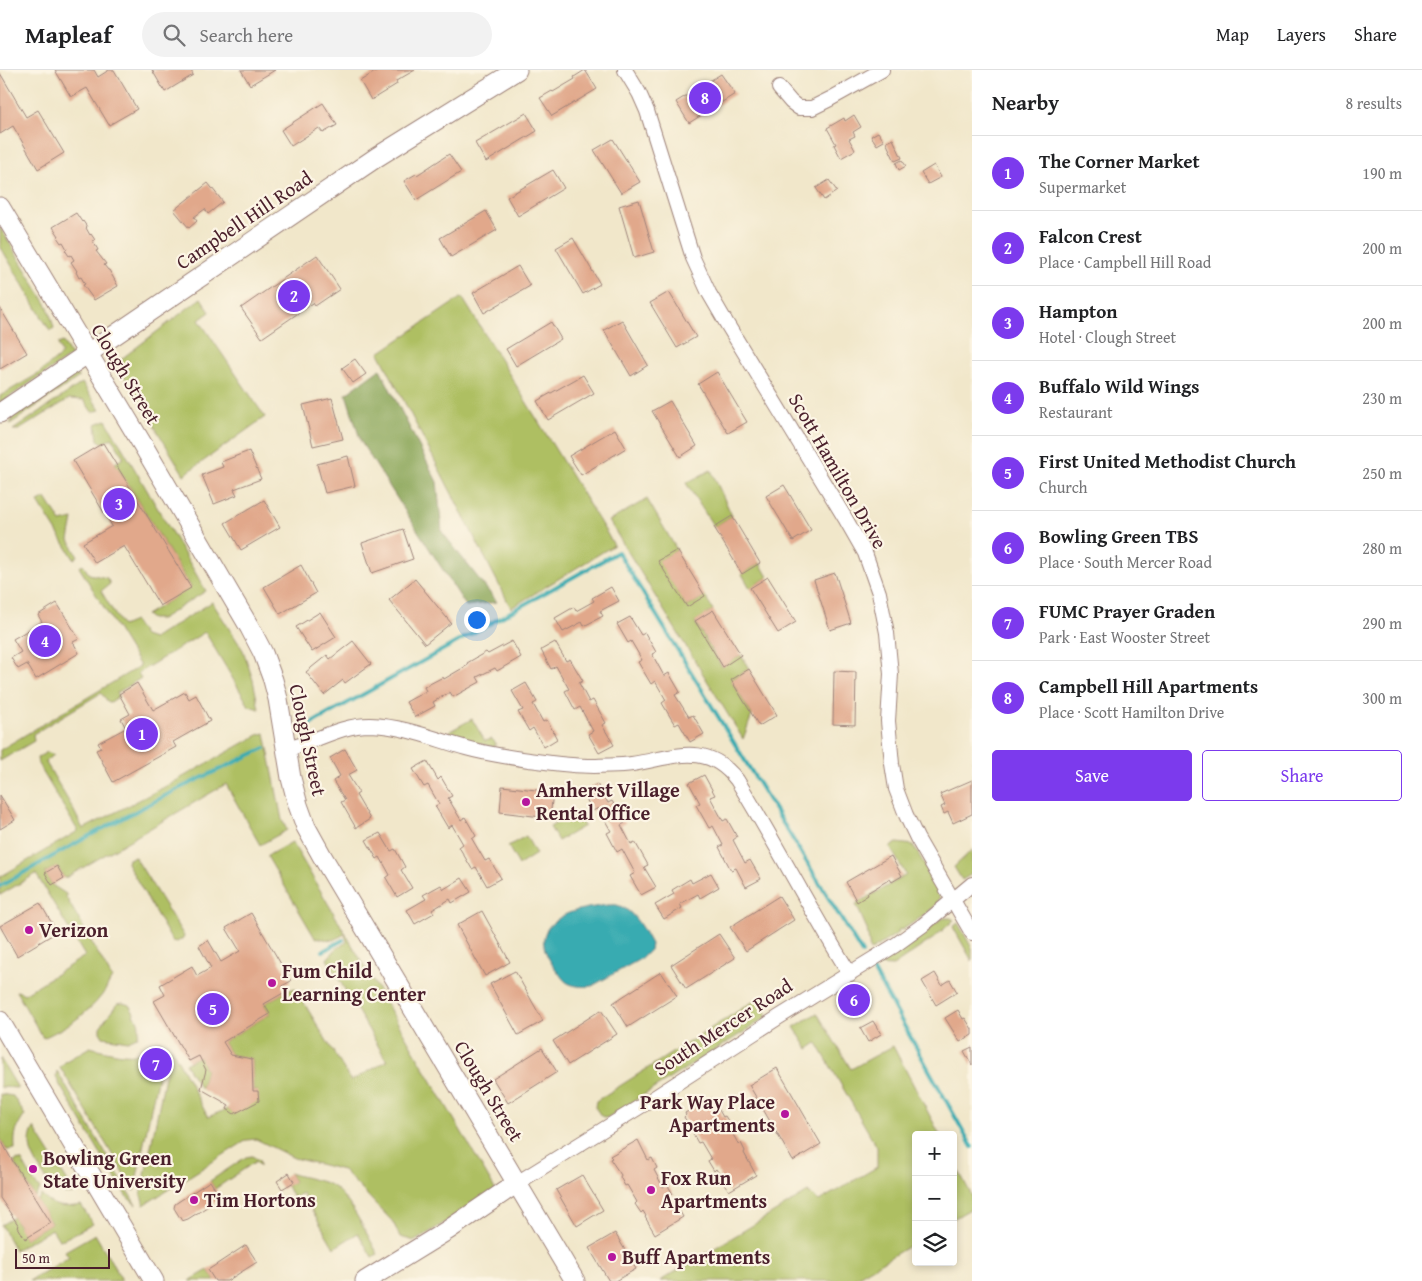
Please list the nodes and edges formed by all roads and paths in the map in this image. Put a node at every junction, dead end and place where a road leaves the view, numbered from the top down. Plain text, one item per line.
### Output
1 (517, 70) edge
2 (625, 70) edge
3 (882, 70) edge
4 (779, 88) dead end
5 (0, 207) edge
6 (88, 354) junction
7 (0, 413) edge
8 (286, 749) junction
9 (972, 884) edge
10 (953, 900) junction
11 (972, 933) edge
12 (850, 974) junction
13 (0, 1021) edge
14 (517, 1183) junction
15 (154, 1281) edge
16 (365, 1281) edge
17 (575, 1281) edge

1 - 6 street, Campbell Hill Road
2 - 10 street, Scott Hamilton Drive
3 - 4 street
5 - 6 street, Clough Street
6 - 7 street, Campbell Hill Road
6 - 8 street, Clough Street
8 - 12 street
8 - 14 street, Clough Street
9 - 10 street, South Mercer Road
10 - 11 street, Scott Hamilton Drive
10 - 12 street, South Mercer Road
12 - 14 street, South Mercer Road
13 - 15 street
14 - 16 street, South Mercer Road
14 - 17 street, Clough Street

